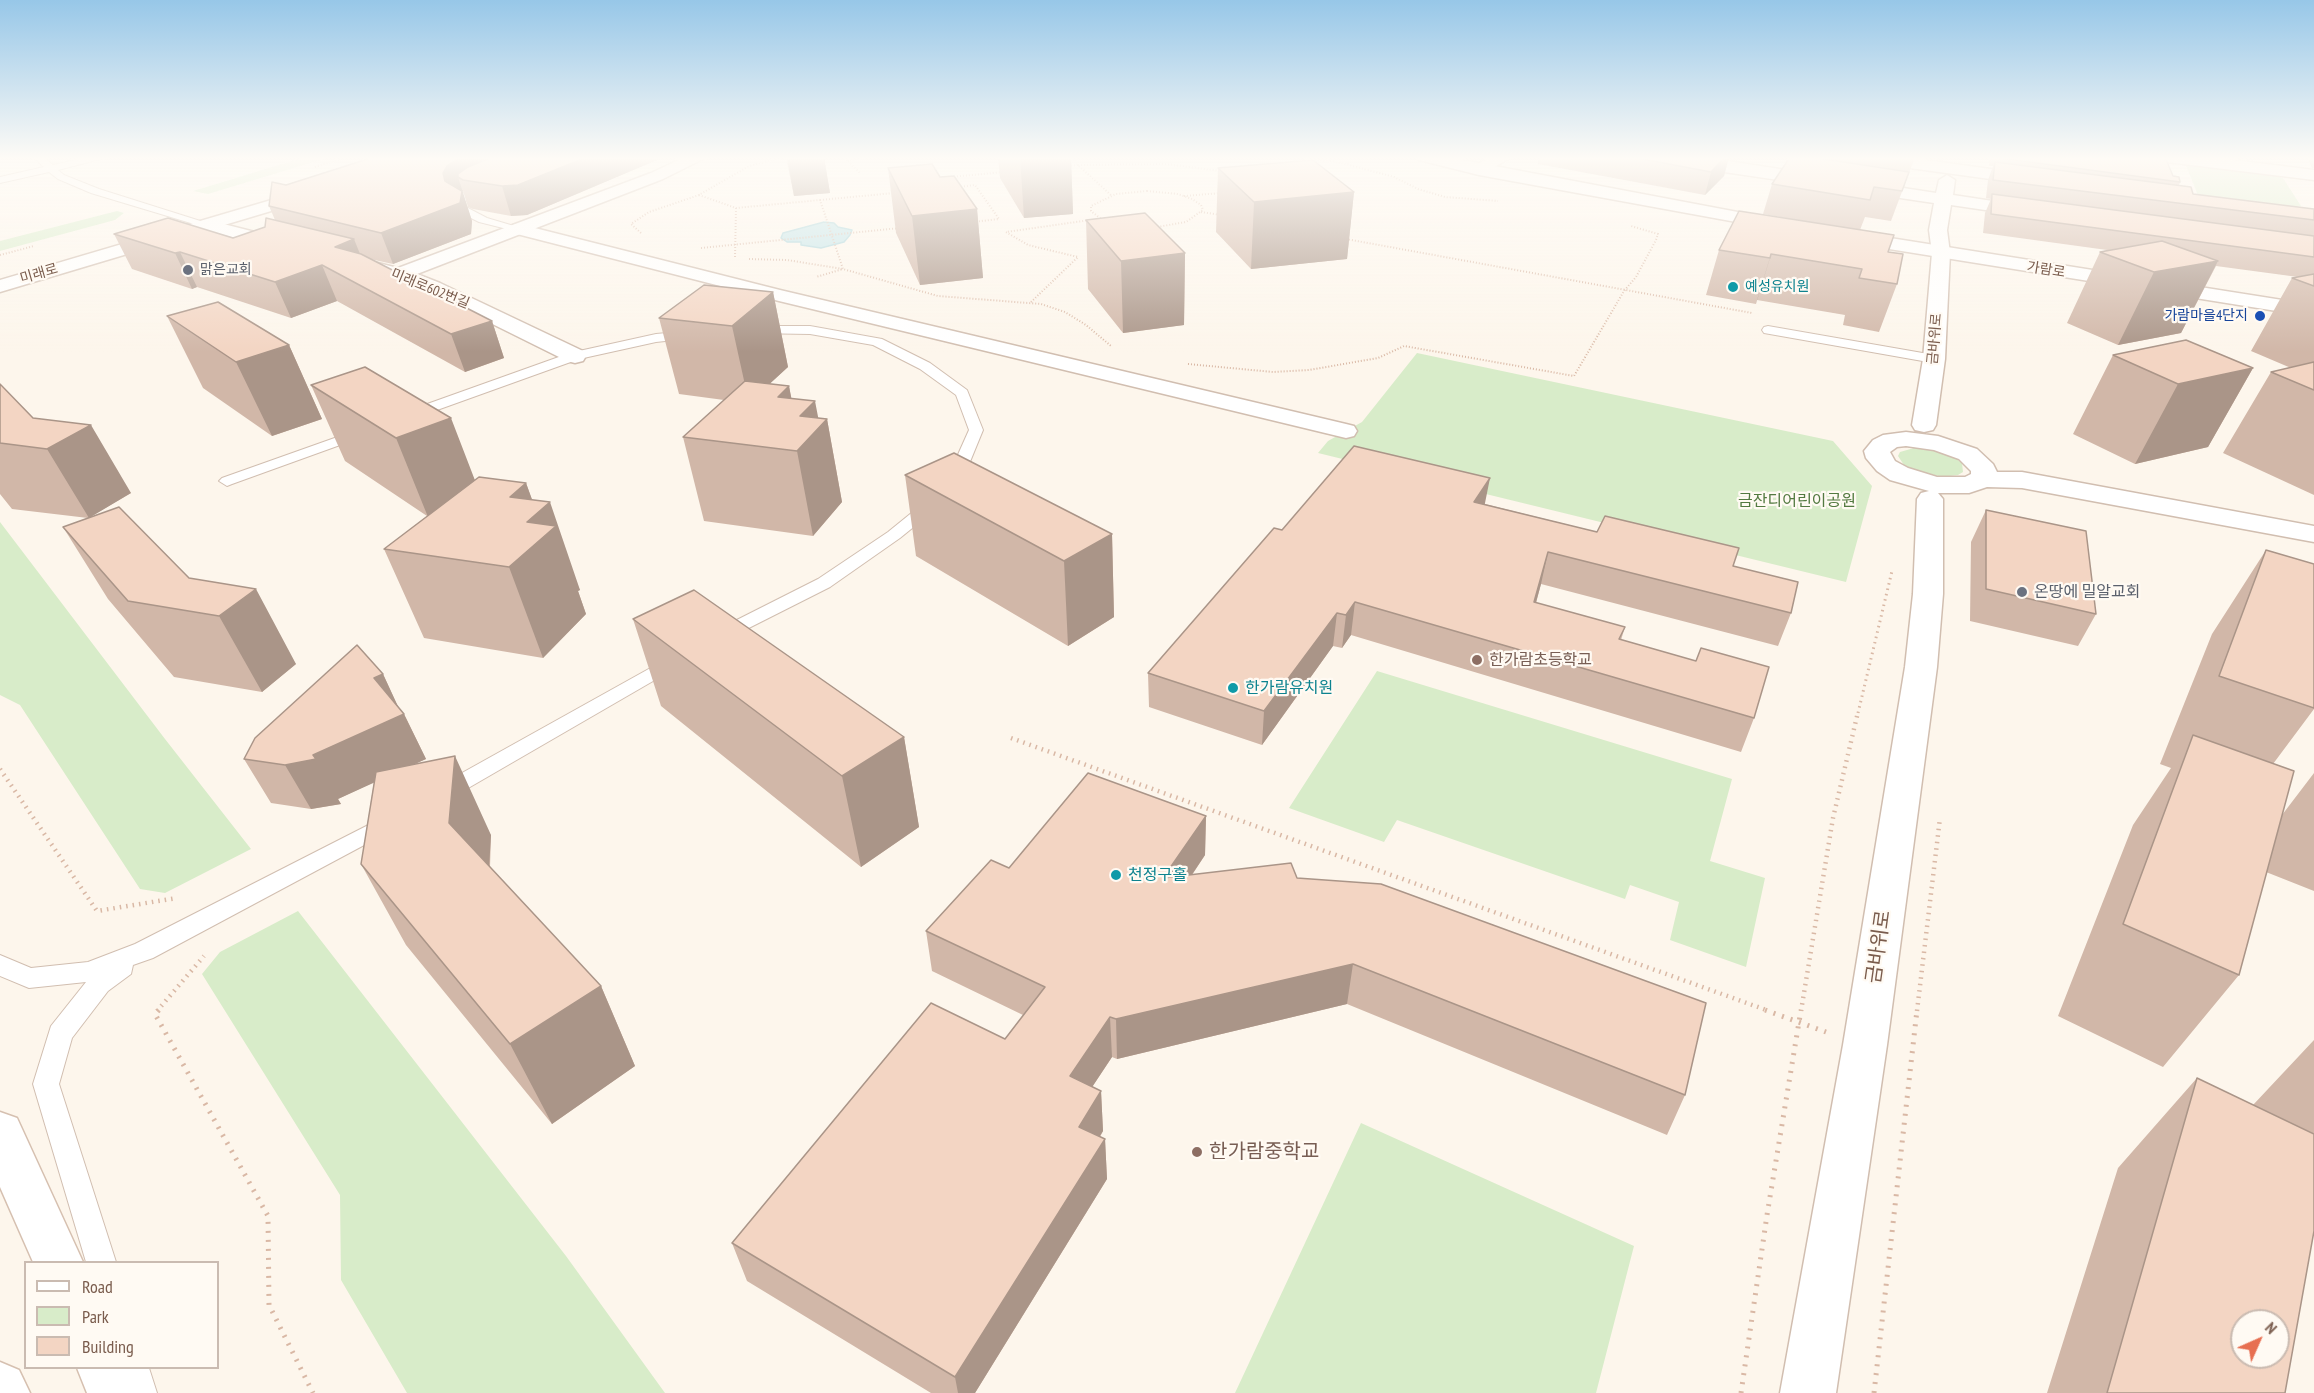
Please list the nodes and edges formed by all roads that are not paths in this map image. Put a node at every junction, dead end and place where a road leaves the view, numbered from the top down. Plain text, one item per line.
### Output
1 (197, 222) edge
2 (203, 222) edge
3 (491, 222) edge
4 (536, 222) edge
5 (1766, 222) edge
6 (1939, 222) edge
7 (200, 223) junction
8 (1794, 227) edge
9 (519, 229) junction
10 (1828, 233) edge
11 (305, 250) edge
12 (1941, 253) junction
13 (337, 258) edge
14 (399, 274) junction
15 (0, 275) edge
16 (0, 286) edge
17 (2314, 311) edge
18 (1768, 330) dead end
19 (734, 331) edge
20 (700, 333) edge
21 (575, 356) junction
22 (1934, 359) junction
23 (1347, 431) dead end
24 (1915, 432) junction
25 (1981, 472) junction
26 (227, 481) dead end
27 (1929, 487) junction
28 (2314, 534) edge
29 (425, 803) edge
30 (405, 814) edge
31 (144, 951) junction
32 (0, 965) edge
33 (0, 1133) edge
34 (57, 1261) edge
35 (100, 1261) edge
36 (104, 1369) edge
37 (133, 1369) edge
38 (0, 1389) edge
39 (2, 1393) edge
40 (116, 1393) edge
41 (141, 1393) edge
42 (1808, 1393) edge

1 - 7 lane
2 - 7 street, 미래로
3 - 9 lane
4 - 9 street
5 - 8 street
6 - 12 street, 금바위로
7 - 11 street
7 - 15 street, 미래로
7 - 16 street, 미래로
9 - 14 street
9 - 23 street
10 - 12 street, 가람로
12 - 17 street, 가람로
12 - 22 street, 금바위로
13 - 14 street, 미래로602번길
14 - 21 street, 미래로602번길
18 - 22 lane
19 - 29 lane
20 - 21 lane
21 - 26 lane
22 - 24 street, 금바위로
24 - 25 street
24 - 27 street
25 - 27 street
25 - 28 street
27 - 42 street, 금바위로
30 - 31 lane
31 - 32 lane
31 - 35 lane
33 - 34 street
36 - 40 street
37 - 41 lane
38 - 39 street

